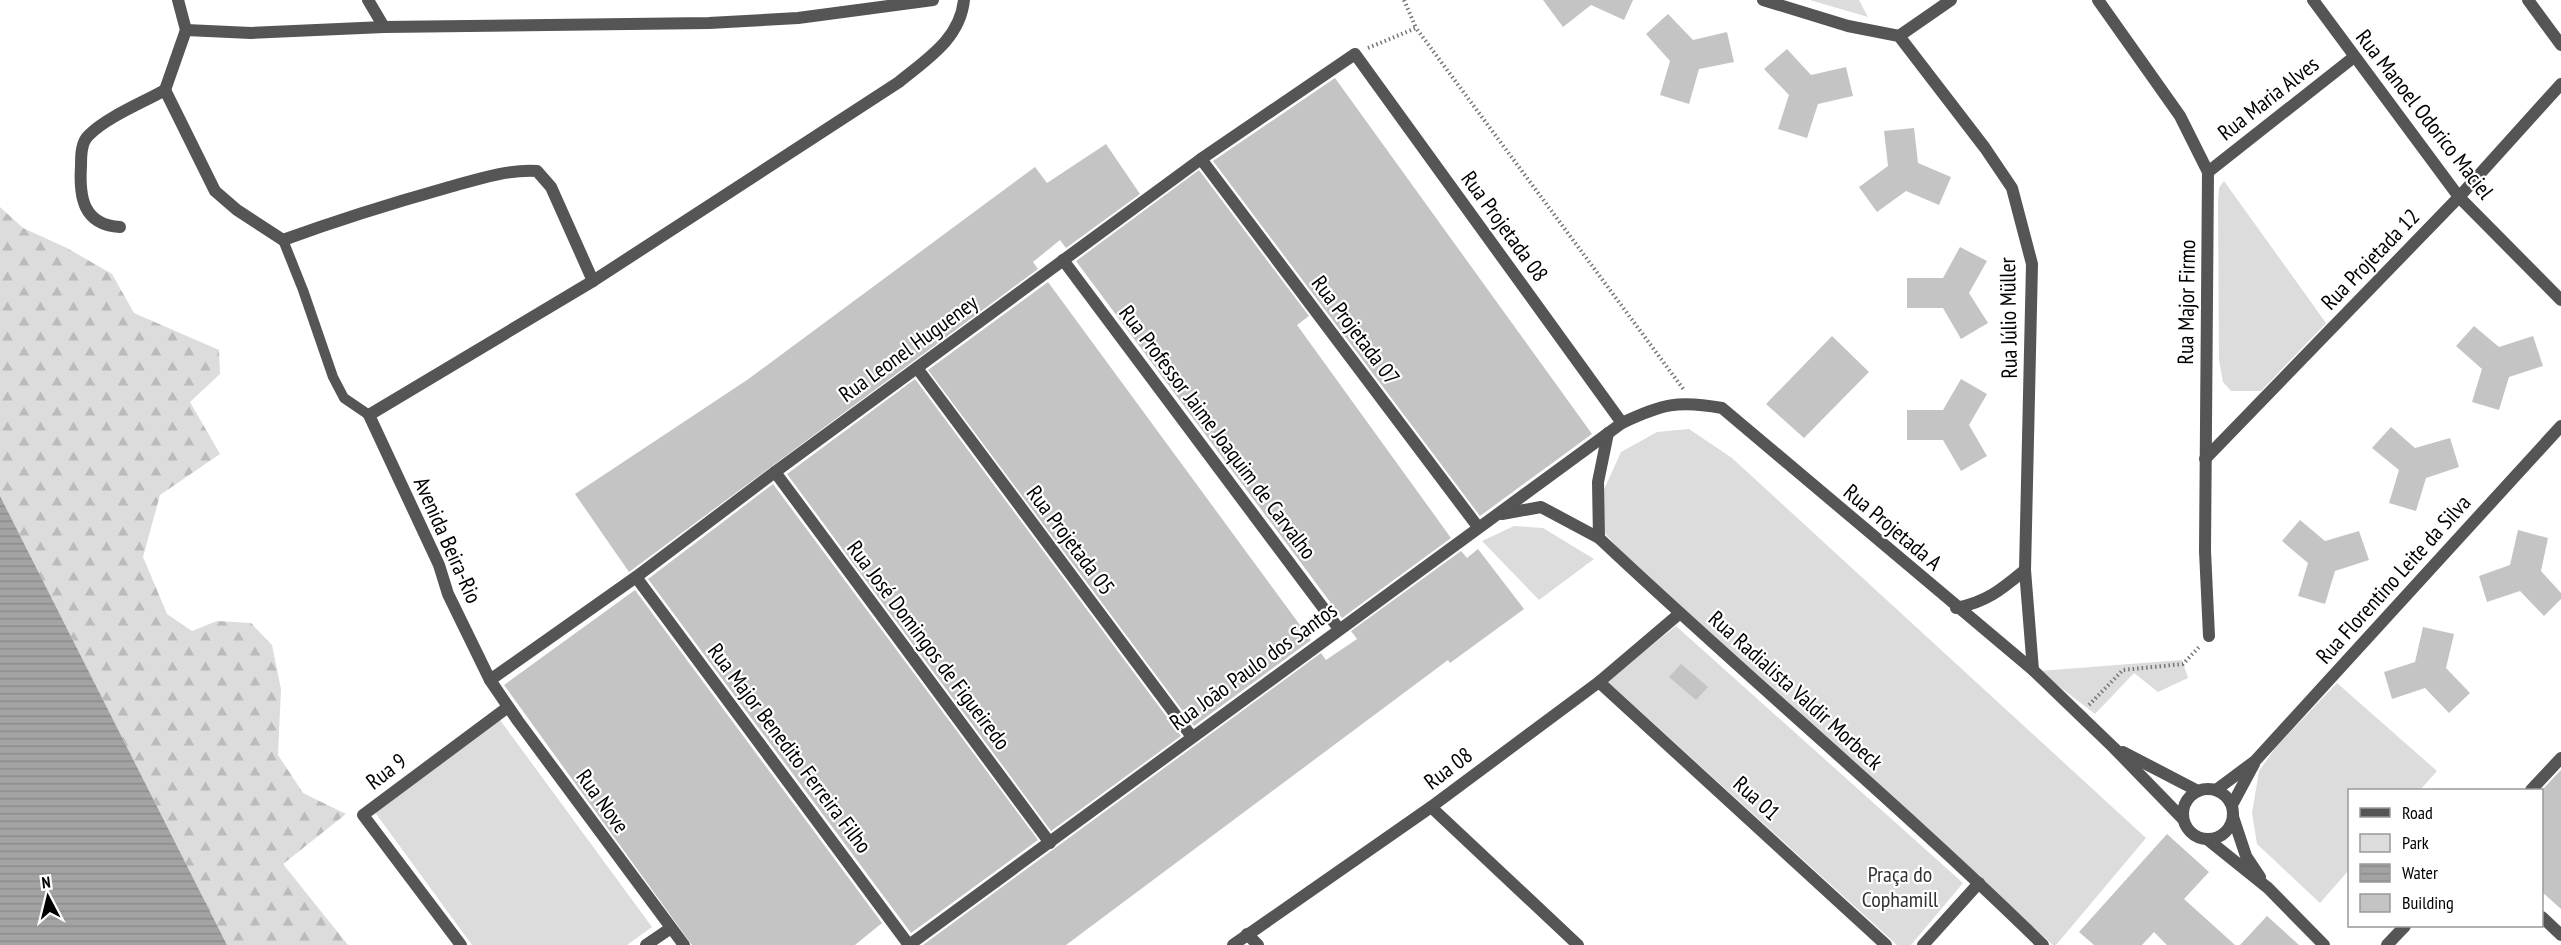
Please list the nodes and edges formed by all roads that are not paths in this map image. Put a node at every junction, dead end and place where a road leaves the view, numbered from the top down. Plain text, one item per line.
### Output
1 (178, 0) edge
2 (368, 0) edge
3 (933, 0) edge
4 (964, 0) edge
5 (1763, 0) edge
6 (1951, 0) edge
7 (2098, 0) edge
8 (2313, 0) edge
9 (2528, 0) edge
10 (384, 27) junction
11 (186, 30) junction
12 (1899, 36) junction
13 (2561, 45) edge
14 (1354, 54) joint
15 (2354, 57) junction
16 (2561, 84) edge
17 (165, 90) junction
18 (1201, 159) junction
19 (2208, 172) junction
20 (2459, 197) junction
21 (120, 228) dead end
22 (282, 240) junction
23 (1063, 260) junction
24 (593, 281) junction
25 (2561, 300) edge
26 (917, 368) junction
27 (369, 415) junction
28 (1622, 423) junction
29 (2561, 426) edge
30 (1608, 432) junction
31 (2205, 459) junction
32 (775, 472) junction
33 (1492, 517) junction
34 (1478, 527) junction
35 (1599, 538) junction
36 (2025, 570) junction
37 (636, 577) junction
38 (1956, 608) junction
39 (1679, 614) junction
40 (1339, 629) junction
41 (2209, 636) road end
42 (2033, 670) junction
43 (490, 680) junction
44 (1599, 682) junction
45 (508, 707) junction
46 (1192, 737) junction
47 (2114, 748) junction
48 (2561, 758) edge
49 (2255, 761) junction
50 (2532, 789) edge
51 (2216, 790) junction
52 (2198, 791) junction
53 (1431, 807) junction
54 (2232, 811) junction
55 (2183, 819) junction
56 (2207, 839) junction
57 (1050, 843) junction
58 (1979, 883) junction
59 (2268, 888) junction
60 (2543, 919) edge
61 (2404, 927) edge
62 (671, 928) junction
63 (1247, 934) junction
64 (2561, 934) edge
65 (461, 945) edge
66 (646, 945) edge
67 (684, 945) edge
68 (909, 945) edge
69 (1233, 945) edge
70 (1258, 945) edge
71 (1578, 945) edge
72 (1886, 945) edge
73 (1923, 945) edge
74 (2043, 945) edge
75 (2324, 945) edge
76 (2387, 945) edge

1 - 11 street
2 - 10 street
3 - 10 street
4 - 24 street
5 - 12 street
6 - 12 street
7 - 19 street, Rua Major Firmo
8 - 15 street, Rua Manoel Odorico Maciel
9 - 13 street
10 - 11 street
11 - 17 street
12 - 36 street, Rua Júlio Müller
14 - 18 street, Rua Leonel Hugueney
14 - 28 street, Rua Projetada 08
15 - 19 street, Rua Maria Alves
15 - 20 street, Rua Manoel Odorico Maciel
16 - 20 street, Rua Projetada 12
17 - 21 street
17 - 22 street
18 - 23 street, Rua Leonel Hugueney
18 - 34 street, Rua Projetada 07
19 - 31 street, Rua Major Firmo
20 - 25 street, Rua Manoel Odorico Maciel
20 - 31 street, Rua Projetada 12
22 - 24 street
22 - 27 lane
23 - 26 street, Rua Leonel Hugueney
23 - 40 street, Rua Professor Jaime Joaquim de Carvalho
24 - 27 street
26 - 32 street, Rua Leonel Hugueney
26 - 46 street, Rua Projetada 05
27 - 43 street, Avenida Beira-Rio
28 - 30 street, Rua João Paulo dos Santos
28 - 38 street, Rua Projetada A
29 - 49 street, Rua Florentino Leite da Silva
30 - 33 street, Rua João Paulo dos Santos
30 - 35 street
31 - 41 street, Rua Major Firmo
32 - 37 street, Rua Leonel Hugueney
32 - 57 street, Rua José Domingos de Figueiredo
33 - 34 street, Rua João Paulo dos Santos
33 - 35 street
34 - 40 street, Rua João Paulo dos Santos
35 - 39 street, Rua Radialista Valdir Morbeck
36 - 38 street
36 - 42 street, Rua Júlio Müller
37 - 43 street, Rua Leonel Hugueney
37 - 68 street, Rua Major Benedito Ferreira Filho
38 - 42 street, Rua Projetada A
39 - 44 street, Rua 08
39 - 58 street, Rua Radialista Valdir Morbeck
40 - 46 street, Rua João Paulo dos Santos
42 - 47 street, Rua Projetada A
43 - 45 street, Rua Nove
44 - 53 street, Rua 08
44 - 72 street, Rua 01
45 - 62 street, Rua Nove
45 - 65 street, Rua 9
46 - 57 street, Rua João Paulo dos Santos
47 - 52 street, Rua Projetada A
47 - 55 street, Rua Projetada A
48 - 50 street
49 - 51 street, Rua Florentino Leite da Silva
49 - 54 street, Rua Florentino Leite da Silva
51 - 52 street
51 - 54 street
52 - 55 street
53 - 63 street, Rua 08
53 - 71 street
54 - 56 street
54 - 59 street
55 - 56 street
56 - 59 street
57 - 68 street, Rua João Paulo dos Santos
58 - 73 street
58 - 74 street, Rua Radialista Valdir Morbeck
59 - 75 street
60 - 64 street
61 - 76 street
62 - 66 street
62 - 67 street, Rua Nove
63 - 69 street, Rua 08
63 - 70 street

